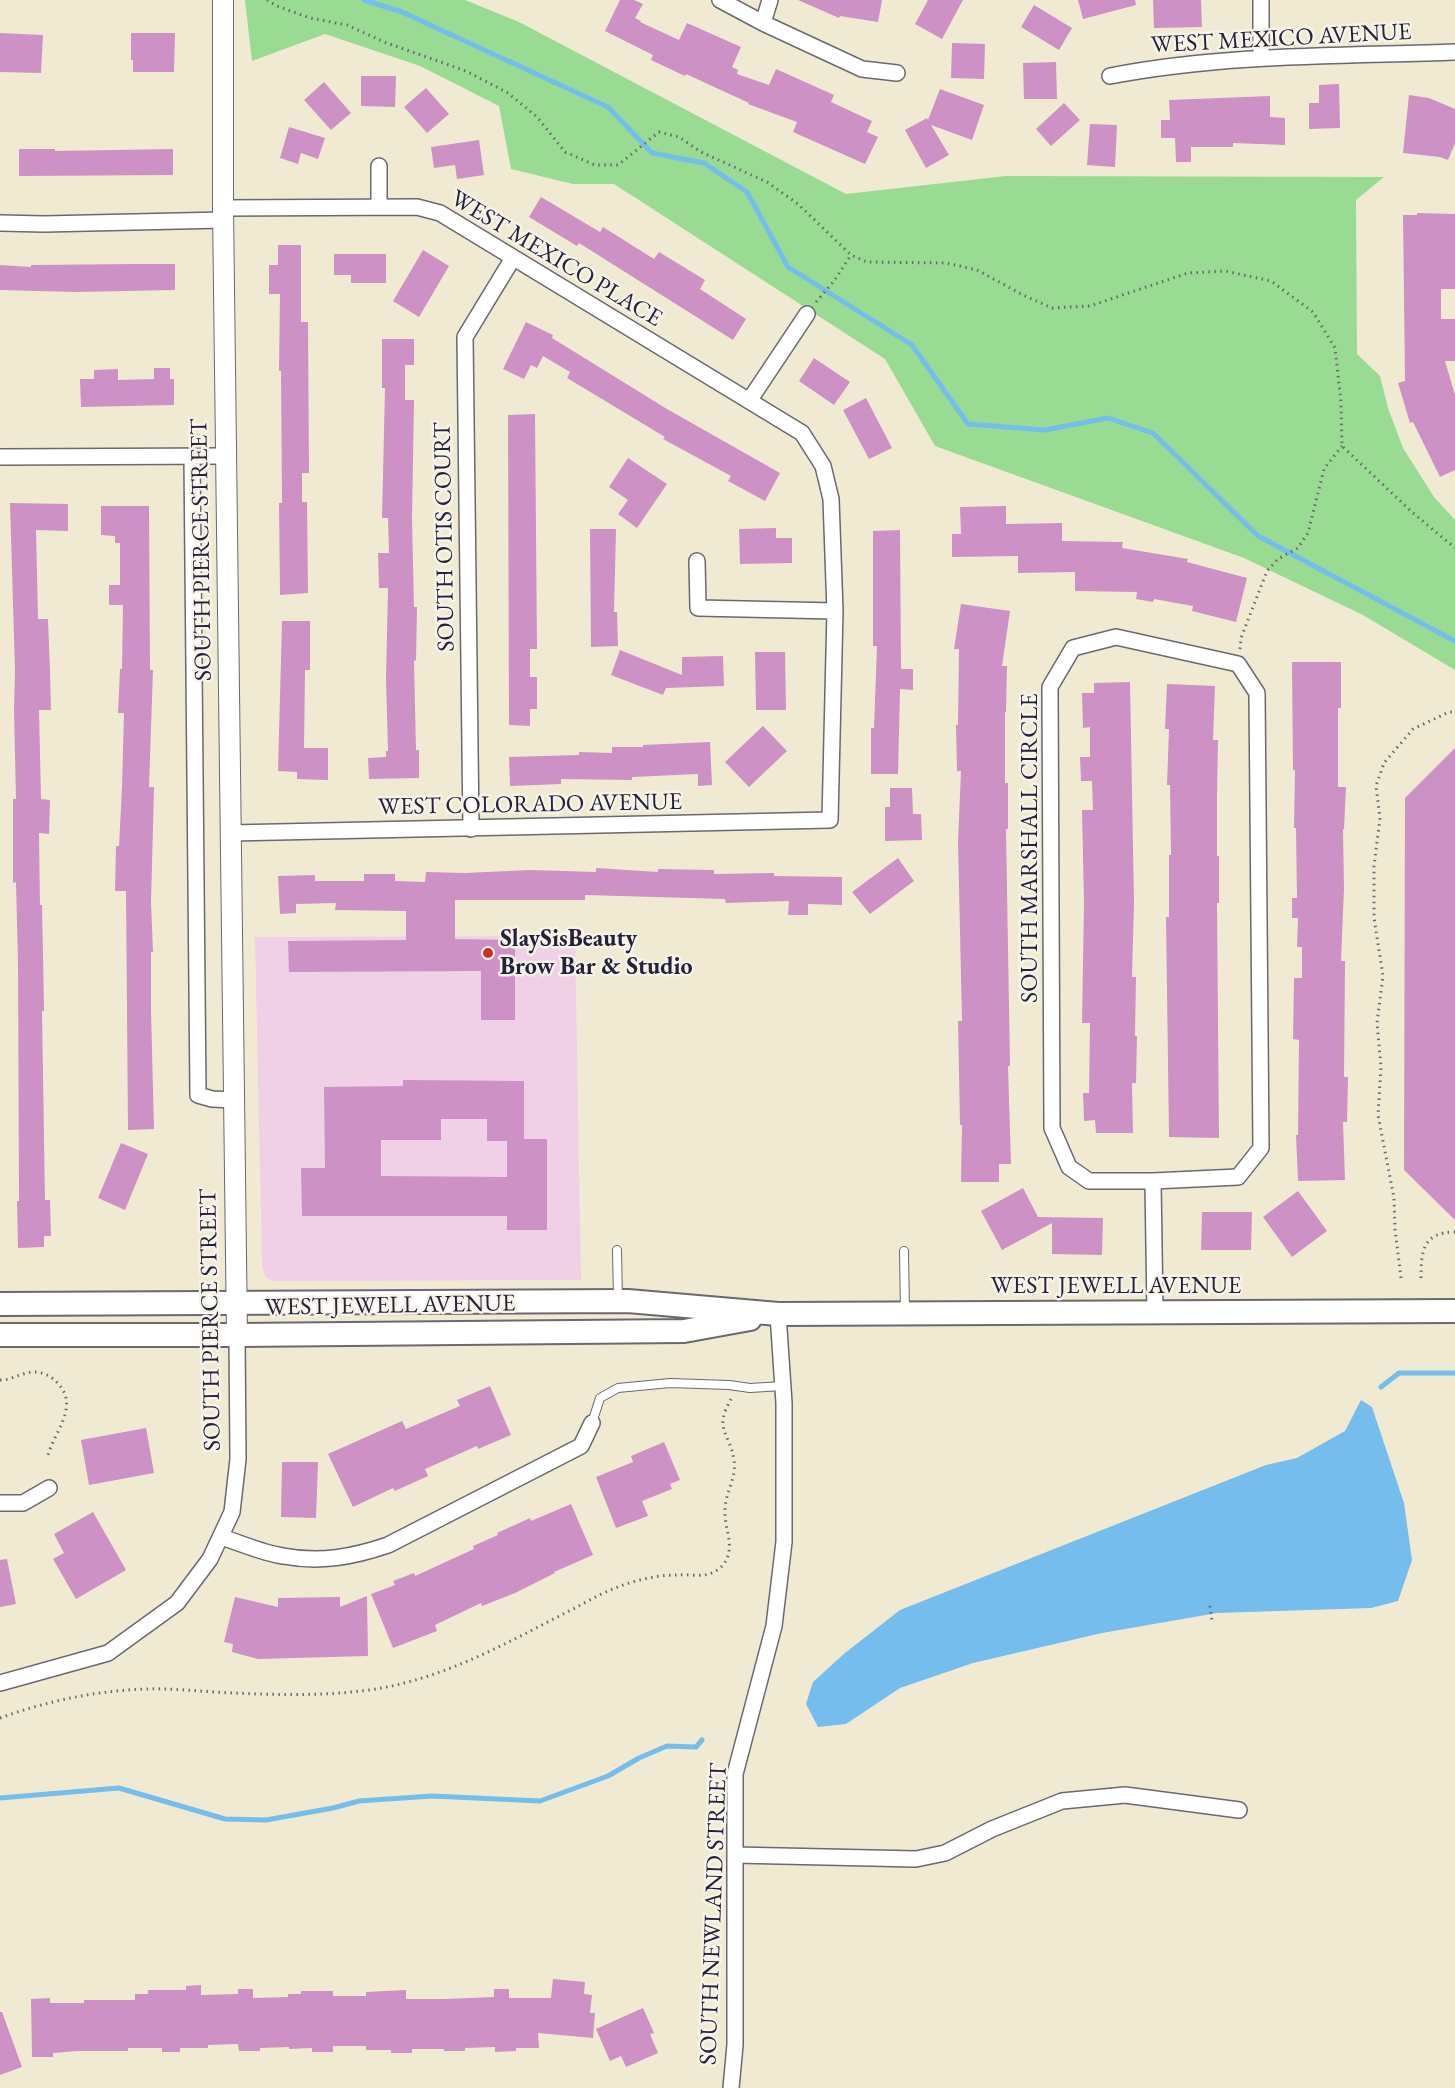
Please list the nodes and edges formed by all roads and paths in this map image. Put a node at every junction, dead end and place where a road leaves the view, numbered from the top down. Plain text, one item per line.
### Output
1 (223, 0) edge
2 (267, 0) edge
3 (720, 0) edge
4 (770, 0) edge
5 (1262, 0) edge
6 (763, 23) junction
7 (1455, 52) edge
8 (1261, 58) junction
9 (897, 73) dead end
10 (1110, 76) dead end
11 (379, 166) dead end
12 (379, 207) junction
13 (224, 214) junction
14 (0, 223) edge
15 (850, 255) junction
16 (513, 258) junction
17 (807, 314) joint
18 (749, 401) junction
19 (1342, 446) junction
20 (226, 456) junction
21 (0, 457) edge
22 (192, 457) junction
23 (1455, 548) edge
24 (697, 561) dead end
25 (835, 611) junction
26 (1238, 664) junction
27 (1455, 712) edge
28 (471, 829) junction
29 (231, 833) junction
30 (234, 1100) junction
31 (1154, 1181) junction
32 (1455, 1232) edge
33 (617, 1250) dead end
34 (904, 1251) dead end
35 (1401, 1278) dead end
36 (1421, 1278) dead end
37 (618, 1301) junction
38 (236, 1302) junction
39 (0, 1304) edge
40 (1455, 1311) edge
41 (1155, 1313) junction
42 (778, 1314) junction
43 (905, 1314) junction
44 (0, 1335) edge
45 (237, 1335) junction
46 (0, 1380) edge
47 (783, 1386) junction
48 (742, 1387) junction
49 (592, 1423) joint
50 (48, 1455) dead end
51 (50, 1488) dead end
52 (0, 1503) edge
53 (220, 1537) junction
54 (1210, 1606) dead end
55 (1212, 1621) dead end
56 (0, 1683) edge
57 (0, 1718) edge
58 (1239, 1810) dead end
59 (735, 1856) junction
60 (731, 2088) edge

1 - 13 street, SOUTH PIERCE STREET
2 - 15 path
3 - 6 street
4 - 6 street
5 - 8 street
6 - 9 street
7 - 8 street, WEST MEXICO AVENUE
8 - 10 street, WEST MEXICO AVENUE
11 - 12 street
12 - 13 street, WEST MEXICO PLACE
12 - 16 street, WEST MEXICO PLACE
13 - 14 street, WEST MEXICO PLACE
13 - 20 street, SOUTH PIERCE STREET
15 - 17 path
15 - 19 path
16 - 18 street, WEST MEXICO PLACE
16 - 28 street, SOUTH OTIS COURT
17 - 18 street
18 - 25 street, WEST MEXICO PLACE
19 - 23 path
19 - 26 path
20 - 22 street
20 - 29 street, SOUTH PIERCE STREET
21 - 22 street
22 - 30 street, SOUTH PIERCE STREET
24 - 25 street
25 - 28 street, WEST COLORADO AVENUE
26 - 31 street, SOUTH MARSHALL CIRCLE
26 - 31 street, SOUTH MARSHALL CIRCLE
27 - 35 path
28 - 29 street, WEST COLORADO AVENUE
29 - 30 street, SOUTH PIERCE STREET
30 - 38 street, SOUTH PIERCE STREET
31 - 41 street
32 - 36 path
33 - 37 lane
34 - 43 lane
37 - 38 main road, WEST JEWELL AVENUE
37 - 42 main road, WEST JEWELL AVENUE
38 - 39 main road, WEST JEWELL AVENUE
38 - 45 street, SOUTH PIERCE STREET
40 - 41 main road, WEST JEWELL AVENUE
41 - 43 main road, WEST JEWELL AVENUE
42 - 43 main road, WEST JEWELL AVENUE
42 - 45 main road, WEST JEWELL AVENUE
42 - 47 street, SOUTH NEWLAND STREET
44 - 45 main road, WEST JEWELL AVENUE
45 - 53 street, SOUTH PIERCE STREET
46 - 50 path
47 - 48 lane
47 - 59 street, SOUTH NEWLAND STREET
48 - 49 lane
48 - 57 path
49 - 53 street
51 - 52 street
53 - 56 street, SOUTH PIERCE STREET
54 - 55 path
58 - 59 street
59 - 60 street, SOUTH NEWLAND STREET

